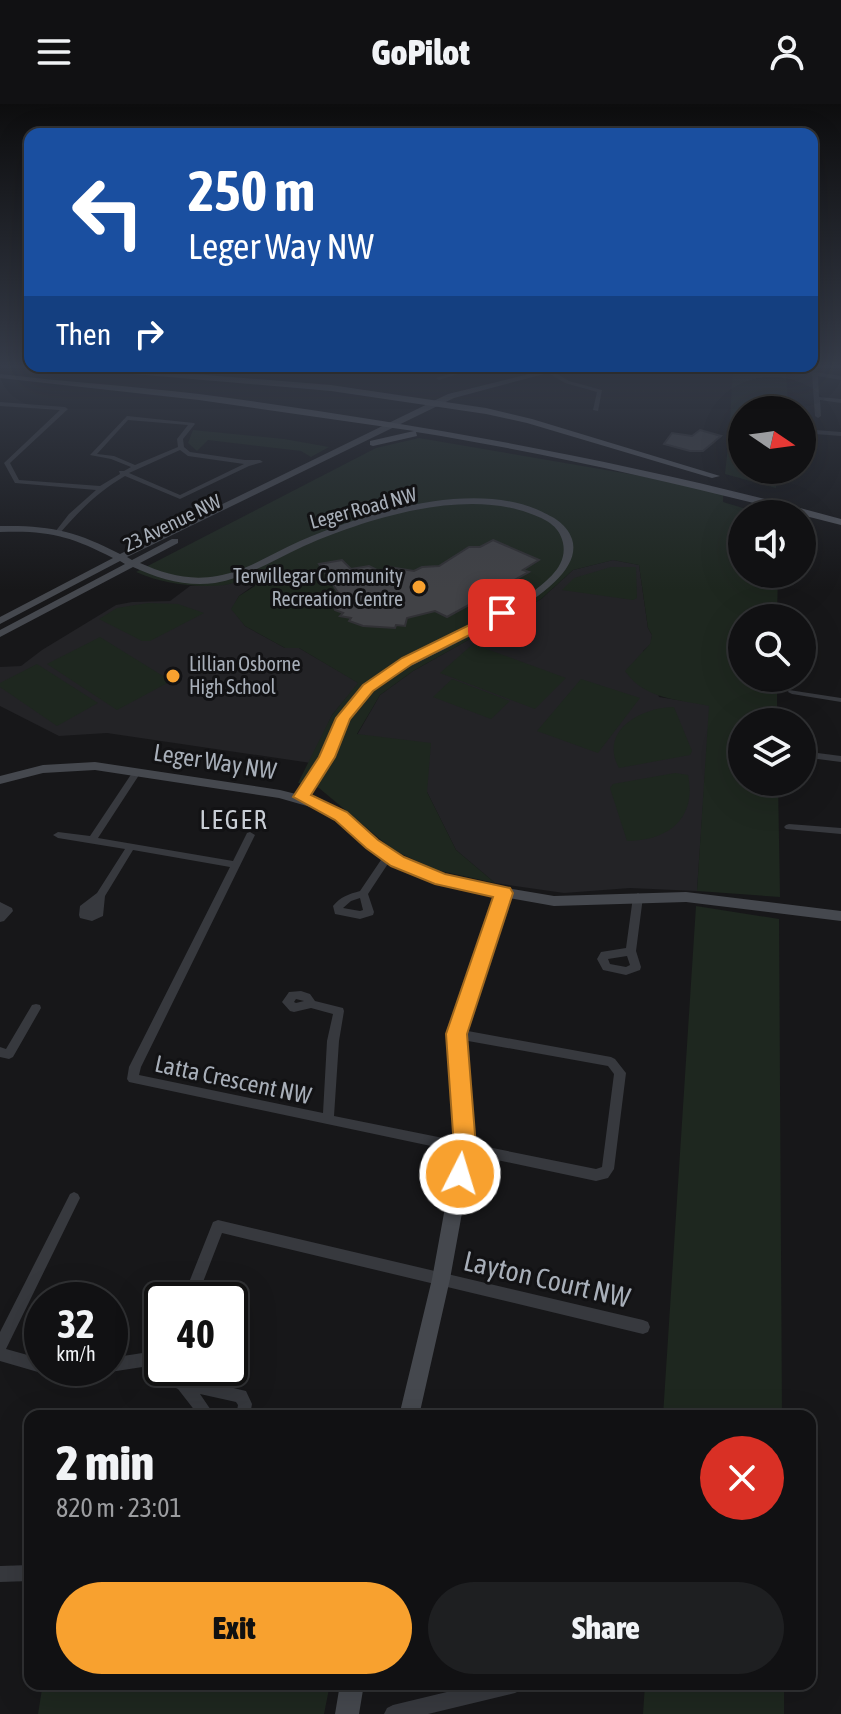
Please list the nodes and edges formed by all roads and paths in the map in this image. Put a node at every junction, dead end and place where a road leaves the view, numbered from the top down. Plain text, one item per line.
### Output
1 (33, 440) edge
2 (107, 440) edge
3 (180, 440) edge
4 (360, 440) edge
5 (379, 440) edge
6 (392, 440) edge
7 (467, 440) edge
8 (594, 440) edge
9 (373, 443) junction
10 (181, 448) junction
11 (133, 466) junction
12 (121, 472) junction
13 (10, 473) junction
14 (0, 475) edge
15 (100, 488) junction
16 (180, 497) junction
17 (167, 504) dead end
18 (841, 513) edge
19 (841, 522) edge
20 (0, 526) edge
21 (60, 529) junction
22 (130, 557) junction
23 (0, 621) edge
24 (0, 634) edge
25 (792, 692) dead end
26 (841, 700) edge
27 (816, 756) edge
28 (841, 759) edge
29 (137, 772) junction
30 (0, 780) edge
31 (301, 797) junction
32 (789, 827) dead end
33 (841, 831) edge
34 (58, 835) dead end
35 (250, 835) dead end
36 (92, 840) junction
37 (130, 848) junction
38 (388, 856) junction
39 (236, 865) junction
40 (504, 893) junction
41 (363, 894) dead end
42 (100, 896) dead end
43 (638, 897) junction
44 (0, 906) edge
45 (841, 916) edge
46 (0, 918) edge
47 (631, 951) dead end
48 (311, 1004) dead end
49 (36, 1008) dead end
50 (457, 1034) junction
51 (0, 1052) edge
52 (328, 1120) junction
53 (465, 1147) junction
54 (74, 1198) dead end
55 (441, 1279) junction
56 (196, 1282) edge
57 (643, 1327) dead end
58 (0, 1347) edge
59 (0, 1354) edge
60 (24, 1361) edge
61 (182, 1386) edge
62 (197, 1386) edge
63 (203, 1410) edge
64 (244, 1410) edge
65 (410, 1410) edge
66 (24, 1573) edge
67 (0, 1574) edge
68 (351, 1690) edge
69 (491, 1690) edge
70 (347, 1714) edge
71 (393, 1714) edge

1 - 13 street
2 - 11 street
3 - 10 street
4 - 22 street, 23 Avenue NW
5 - 9 street, 23 Avenue NW
6 - 9 main road
7 - 19 main road
8 - 18 main road
9 - 22 street, 23 Avenue NW
10 - 11 street
10 - 16 street
11 - 12 street
12 - 15 street
12 - 16 street
13 - 14 street
13 - 15 street
15 - 21 street
16 - 17 street
20 - 21 street, Leger Road NW
21 - 22 street, Leger Road NW
22 - 23 street, 23 Avenue NW
22 - 24 street, 23 Avenue NW
22 - 31 street, Leger Road NW
25 - 26 street
27 - 28 street
29 - 30 street, Leger Way NW
29 - 31 street, Leger Way NW
29 - 36 street
31 - 38 street, Leger Way NW
32 - 33 street
34 - 36 street
35 - 39 street, Latta Crescent NW
36 - 37 street
37 - 39 street
37 - 42 street
38 - 40 street, Leger Way NW
38 - 41 street
39 - 52 street, Latta Crescent NW
40 - 43 street, Leger Way NW
40 - 50 street
43 - 45 street, Leger Way NW
43 - 47 street
44 - 46 street
48 - 52 street
49 - 51 street
50 - 53 street
50 - 53 street, Latta Crescent NW
52 - 53 street, Latta Crescent NW
53 - 55 street
54 - 58 street
55 - 56 street, Layton Court NW
55 - 57 street, Layton Court NW
55 - 65 street
59 - 60 street
61 - 63 street
62 - 64 street
66 - 67 street
68 - 70 street
69 - 71 street

